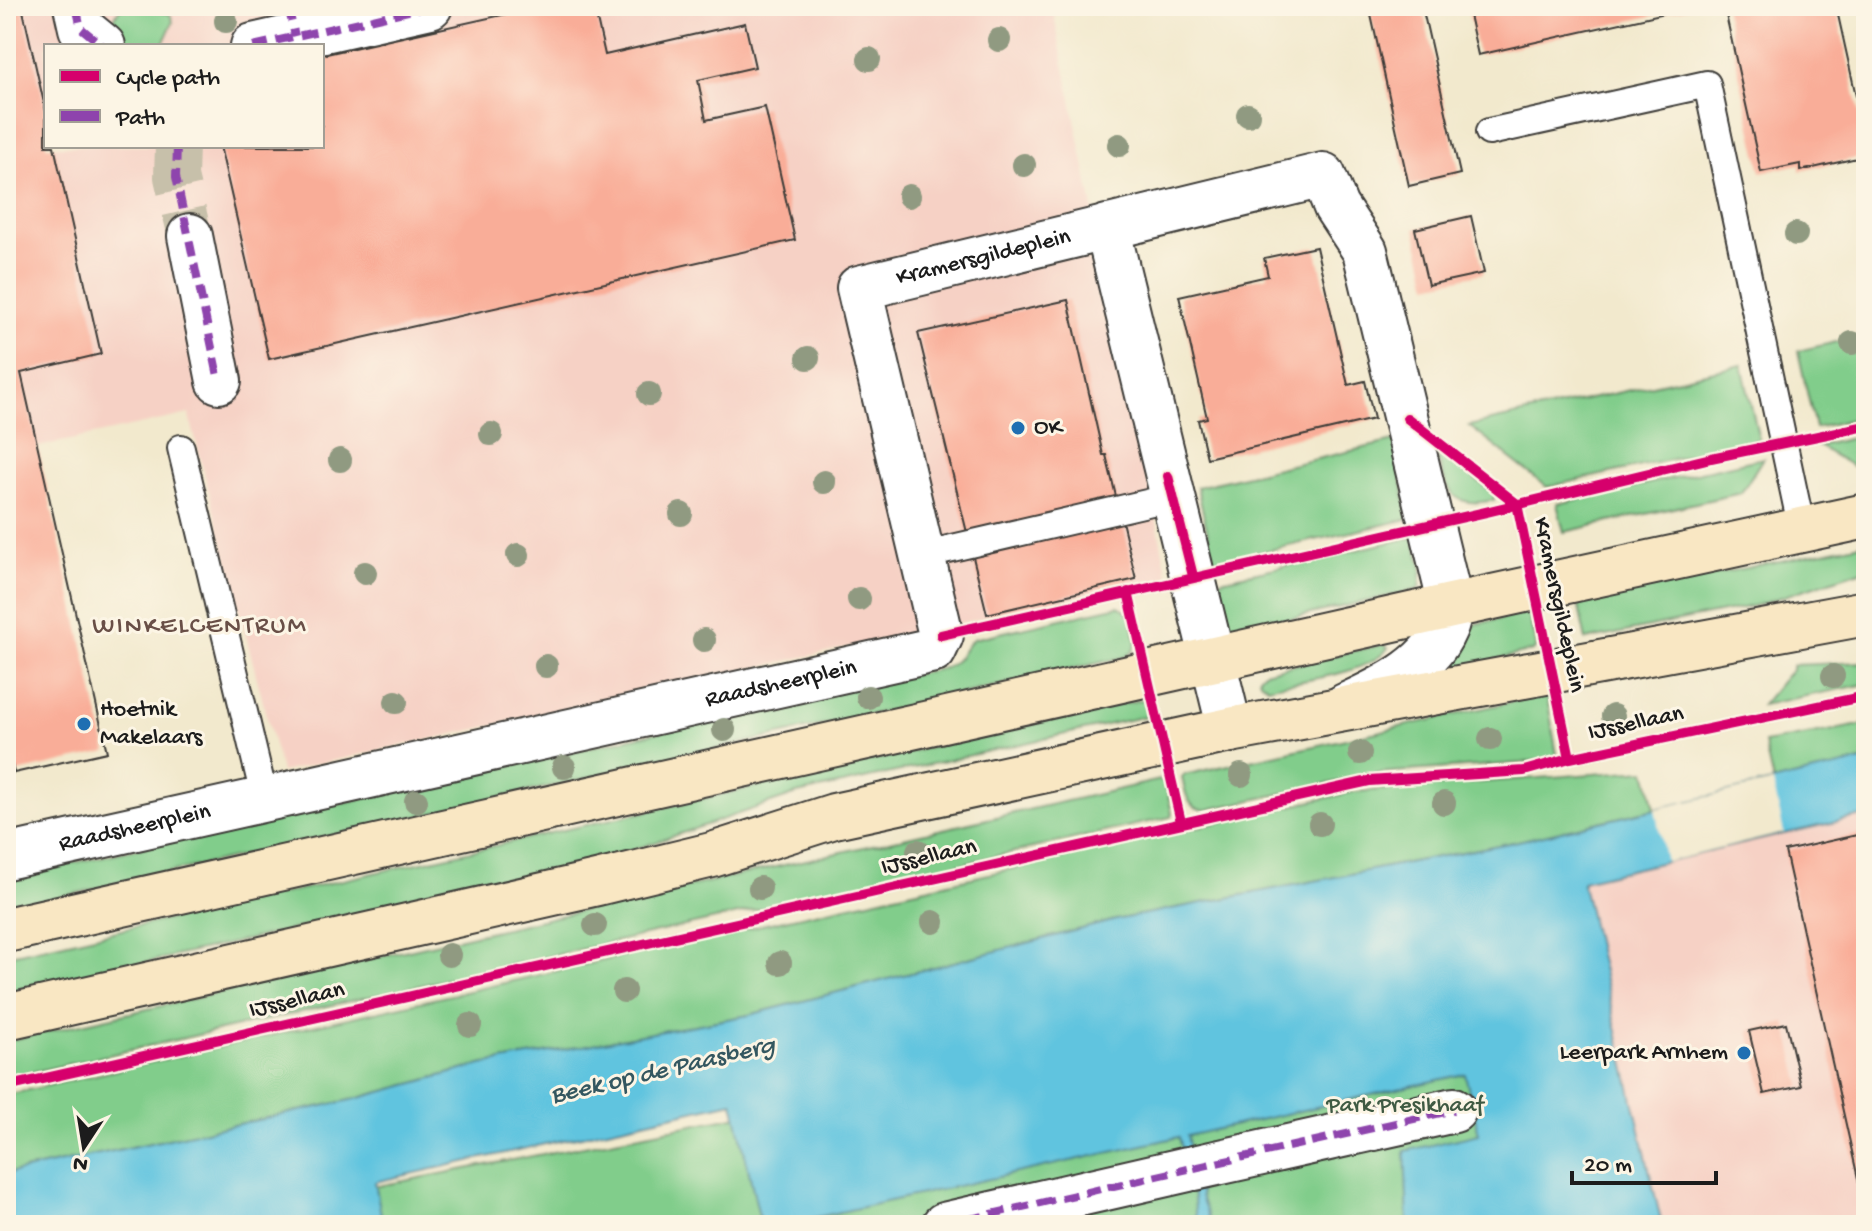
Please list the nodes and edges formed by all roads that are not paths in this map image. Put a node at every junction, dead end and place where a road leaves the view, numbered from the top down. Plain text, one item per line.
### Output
1 (76, 6) edge
2 (430, 6) edge
3 (292, 21) edge
4 (101, 44) edge
5 (256, 44) edge
6 (1489, 132) dead end
7 (1107, 227) junction
8 (190, 236) tunnel mouth
9 (859, 288) joint
10 (219, 381) dead end
11 (181, 448) dead end
12 (1173, 497) junction
13 (1866, 516) edge
14 (1802, 530) junction
15 (922, 555) junction
16 (1451, 606) junction
17 (1866, 613) edge
18 (1212, 659) junction
19 (1332, 712) junction
20 (1230, 730) junction
21 (265, 800) junction
22 (6, 857) edge
23 (6, 930) edge
24 (6, 1017) edge
25 (1454, 1110) dead end
26 (944, 1225) edge

1 - 4 street
2 - 3 street
3 - 5 street
6 - 14 lane
7 - 9 street, Kramersgildeplein
7 - 12 street
7 - 16 street, Kramersgildeplein
8 - 10 street
9 - 15 street, Raadsheerplein
11 - 21 lane
12 - 15 lane
12 - 18 street
13 - 14 main road
14 - 16 main road
15 - 21 street, Raadsheerplein
16 - 18 main road
16 - 19 street
17 - 19 main road, IJssellaan
18 - 20 street
18 - 23 main road
19 - 20 main road, IJssellaan
20 - 24 main road, IJssellaan
21 - 22 street, Raadsheerplein
25 - 26 street

